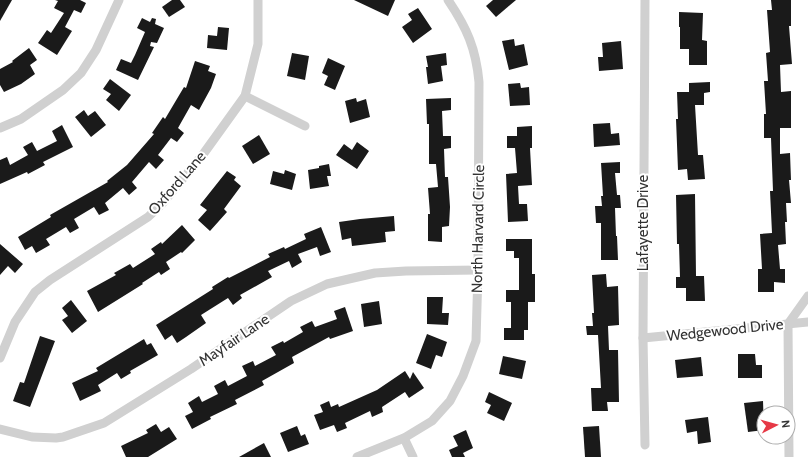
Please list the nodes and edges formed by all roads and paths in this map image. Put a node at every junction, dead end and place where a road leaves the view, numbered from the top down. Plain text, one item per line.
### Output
1 (119, 0) edge
2 (258, 0) edge
3 (448, 0) edge
4 (645, 0) edge
5 (245, 96) junction
6 (305, 126) dead end
7 (0, 128) edge
8 (478, 270) junction
9 (808, 296) edge
10 (808, 322) edge
11 (788, 324) junction
12 (643, 338) junction
13 (0, 358) edge
14 (0, 429) edge
15 (404, 438) junction
16 (645, 445) dead end
17 (357, 457) edge
18 (413, 457) edge
19 (790, 457) edge

1 - 7 street
2 - 5 street, Oxford Lane
3 - 8 street, North Harvard Circle
4 - 12 street, Lafayette Drive
5 - 6 street
5 - 13 street, Oxford Lane
8 - 14 street, Mayfair Lane
8 - 15 street, North Harvard Circle
9 - 11 street
10 - 11 street, Wedgewood Drive
11 - 12 street, Wedgewood Drive
11 - 19 street
12 - 16 street, Lafayette Drive
15 - 17 street, North Harvard Circle
15 - 18 street

